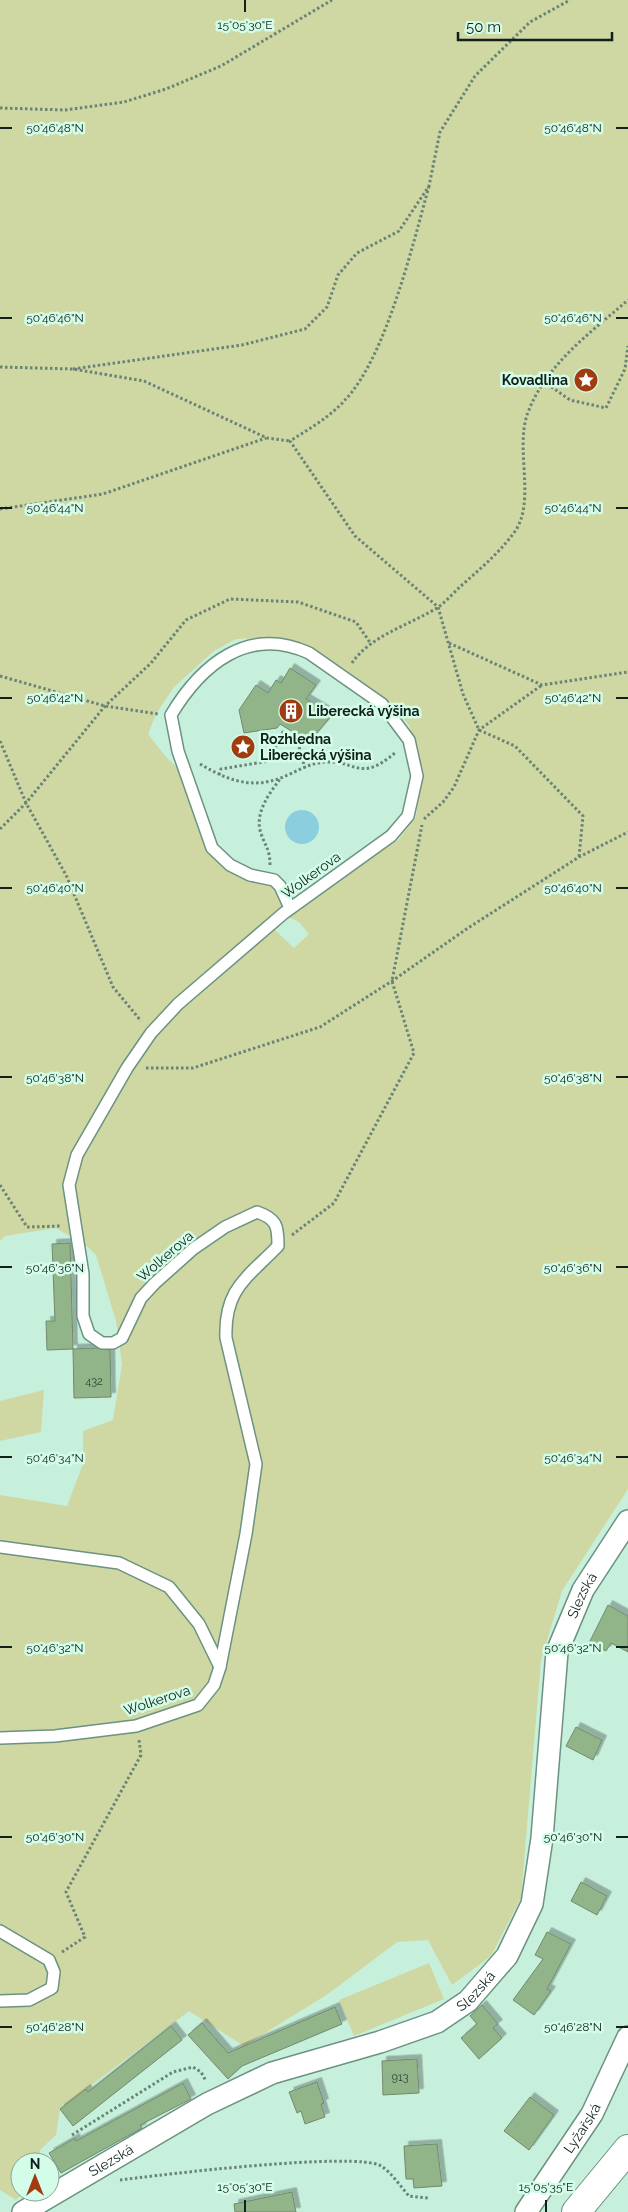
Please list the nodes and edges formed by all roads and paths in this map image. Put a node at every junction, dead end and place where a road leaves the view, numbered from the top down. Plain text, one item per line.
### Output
1 (332, 0) edge
2 (570, 0) edge
3 (0, 108) edge
4 (429, 186) junction
5 (628, 300) edge
6 (628, 346) edge
7 (0, 367) edge
8 (73, 369) junction
9 (543, 381) junction
10 (267, 438) junction
11 (290, 441) junction
12 (0, 509) edge
13 (438, 607) junction
14 (449, 643) junction
15 (371, 644) junction
16 (346, 671) junction
17 (628, 672) edge
18 (0, 676) edge
19 (542, 685) junction
20 (104, 706) junction
21 (148, 714) dead end
22 (479, 730) junction
23 (409, 740) junction
24 (0, 741) edge
25 (178, 751) junction
26 (305, 768) junction
27 (219, 775) junction
28 (280, 779) junction
29 (26, 803) junction
30 (0, 829) edge
31 (628, 832) edge
32 (579, 857) junction
33 (274, 880) junction
34 (290, 908) junction
35 (392, 981) junction
36 (151, 1033) junction
37 (128, 1068) junction
38 (0, 1185) edge
39 (77, 1225) junction
40 (278, 1246) junction
41 (628, 1521) edge
42 (0, 1547) edge
43 (220, 1667) junction
44 (136, 1726) junction
45 (0, 1738) edge
46 (0, 1931) edge
47 (49, 1960) junction
48 (0, 2001) edge
49 (628, 2037) edge
50 (207, 2104) junction
51 (72, 2135) dead end
52 (628, 2149) edge
53 (116, 2181) dead end
54 (428, 2198) dead end
55 (23, 2212) edge
56 (526, 2212) edge
57 (576, 2212) edge

1 - 3 path
2 - 4 path
4 - 8 path
4 - 11 path
5 - 9 path
6 - 9 path
7 - 8 path
8 - 10 path
9 - 13 path
10 - 11 path
10 - 12 path
11 - 13 path
13 - 14 path
13 - 15 path
14 - 19 path
14 - 22 path
15 - 16 path
15 - 20 path
16 - 23 lane, Wolkerova
16 - 25 lane, Wolkerova
17 - 19 path
18 - 20 path
19 - 22 path
20 - 21 path
20 - 29 path
22 - 32 path
22 - 35 path
23 - 26 path
23 - 34 lane, Wolkerova
24 - 29 path
25 - 27 path
25 - 33 lane, Wolkerova
26 - 27 path
26 - 28 path
27 - 28 path
28 - 33 path
29 - 30 path
29 - 36 path
31 - 32 path
32 - 35 path
33 - 34 lane
34 - 36 lane, Wolkerova
35 - 37 path
35 - 40 path
36 - 37 lane, Wolkerova
37 - 39 lane, Wolkerova
38 - 39 path
39 - 40 lane, Wolkerova
40 - 43 lane, Wolkerova
41 - 50 street, Slezská
42 - 43 lane
43 - 44 lane, Wolkerova
44 - 45 lane, Wolkerova
44 - 47 path
46 - 47 lane
47 - 48 lane
49 - 56 street, Lyžařská
50 - 51 path
50 - 55 street, Slezská
52 - 57 street
53 - 54 path

